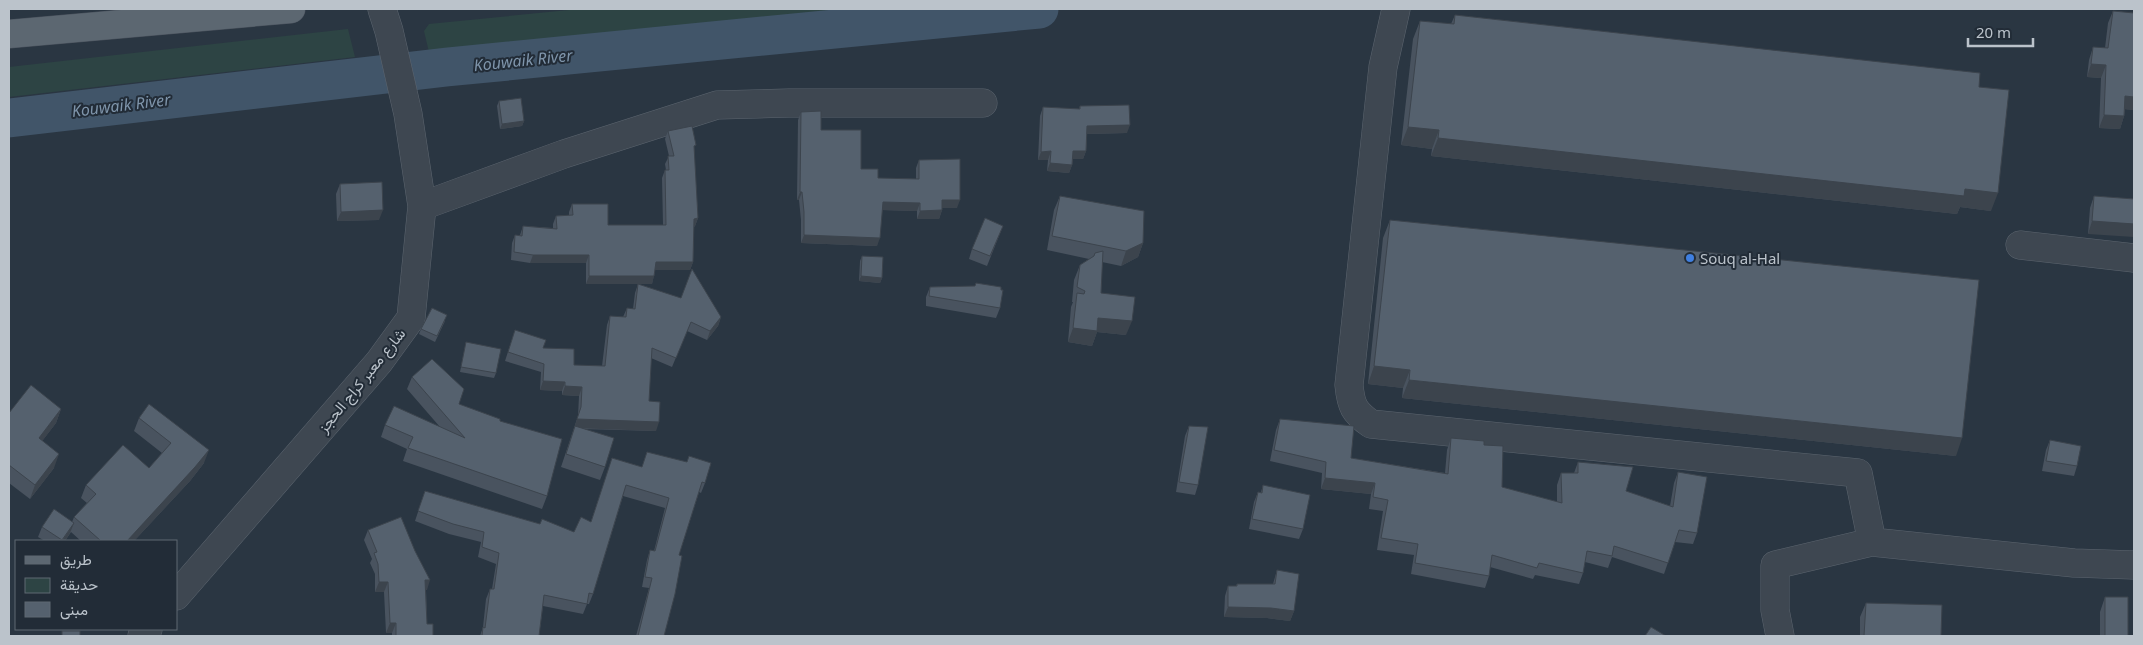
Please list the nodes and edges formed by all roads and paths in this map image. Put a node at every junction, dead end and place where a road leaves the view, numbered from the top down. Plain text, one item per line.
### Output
1 (291, 9) edge
2 (1396, 9) edge
3 (386, 20) edge
4 (9, 34) edge
5 (983, 103) dead end
6 (422, 206) junction
7 (2020, 245) dead end
8 (2134, 258) edge
9 (1872, 542) junction
10 (2134, 565) edge
11 (178, 594) edge
12 (1780, 636) edge

1 - 4 main road
2 - 9 street
3 - 6 street, شارع معبر كراج الحجز
5 - 6 street
6 - 11 street, شارع معبر كراج الحجز
7 - 8 street
9 - 10 street
9 - 12 street

